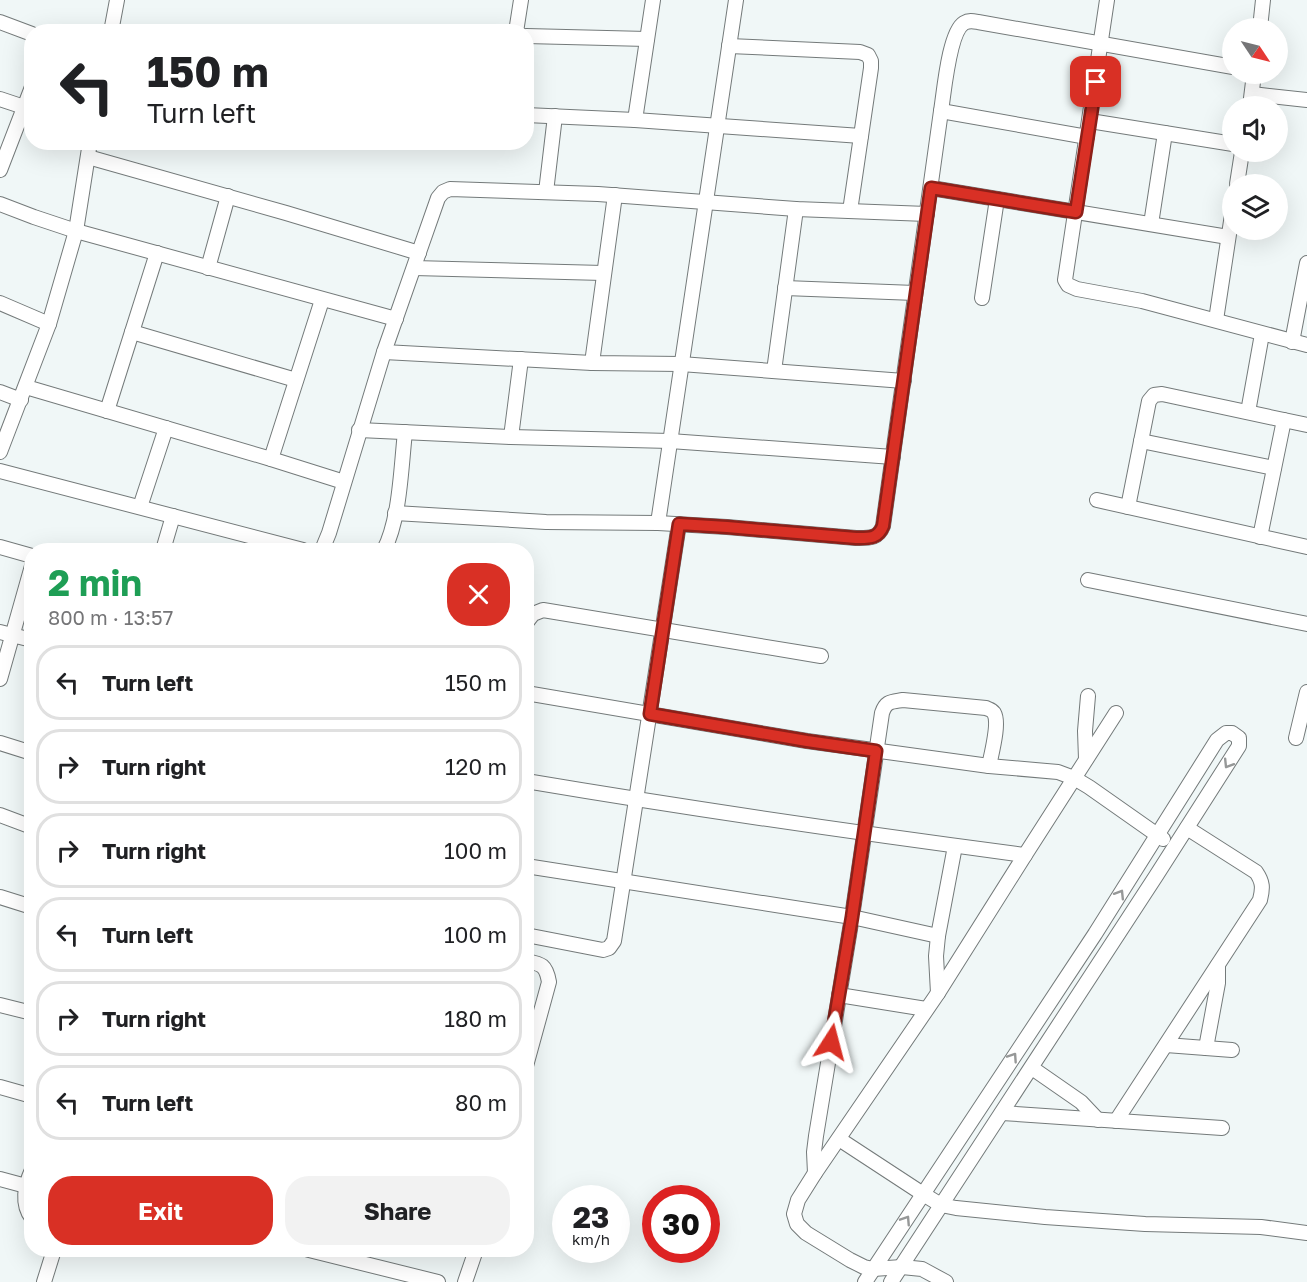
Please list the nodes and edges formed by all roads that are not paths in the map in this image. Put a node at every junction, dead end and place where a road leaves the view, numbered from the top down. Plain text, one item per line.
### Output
1 (117, 0) edge
2 (521, 0) edge
3 (653, 0) edge
4 (736, 0) edge
5 (1107, 0) edge
6 (1263, 0) edge
7 (1261, 18) edge
8 (0, 22) edge
9 (112, 24) edge
10 (517, 24) edge
11 (24, 31) edge
12 (534, 36) edge
13 (647, 39) junction
14 (1101, 45) junction
15 (729, 46) junction
16 (1222, 65) edge
17 (0, 99) edge
18 (1288, 100) edge
19 (1307, 100) edge
20 (24, 107) joint
21 (942, 111) junction
22 (534, 115) edge
23 (555, 116) junction
24 (635, 120) junction
25 (1090, 121) junction
26 (717, 127) junction
27 (1165, 133) junction
28 (861, 136) junction
29 (1087, 137) junction
30 (1222, 142) edge
31 (89, 150) edge
32 (88, 157) junction
33 (0, 170) edge
34 (931, 188) junction
35 (546, 192) junction
36 (615, 195) junction
37 (228, 196) junction
38 (997, 199) junction
39 (705, 202) junction
40 (0, 204) edge
41 (796, 209) junction
42 (850, 211) junction
43 (1076, 212) junction
44 (927, 214) junction
45 (1151, 224) junction
46 (76, 231) junction
47 (1222, 236) edge
48 (1228, 240) edge
49 (157, 253) junction
50 (419, 253) junction
51 (1307, 263) edge
52 (208, 268) junction
53 (414, 268) junction
54 (603, 273) junction
55 (785, 288) junction
56 (915, 293) junction
57 (982, 298) dead end
58 (322, 300) junction
59 (0, 303) edge
60 (396, 319) junction
61 (1216, 320) junction
62 (49, 324) junction
63 (132, 332) junction
64 (1262, 334) junction
65 (1292, 342) junction
66 (1307, 345) edge
67 (384, 352) junction
68 (521, 359) junction
69 (591, 363) junction
70 (681, 364) junction
71 (774, 371) junction
72 (296, 380) junction
73 (904, 381) junction
74 (0, 392) edge
75 (23, 393) junction
76 (107, 411) junction
77 (1248, 412) junction
78 (1284, 420) junction
79 (1307, 425) edge
80 (166, 428) junction
81 (359, 430) junction
82 (405, 432) junction
83 (511, 437) junction
84 (670, 441) junction
85 (1141, 441) junction
86 (0, 452) edge
87 (893, 457) junction
88 (271, 459) junction
89 (1274, 468) junction
90 (0, 471) edge
91 (344, 482) junction
92 (1097, 500) dead end
93 (140, 507) junction
94 (1128, 507) junction
95 (395, 513) junction
96 (173, 516) junction
97 (658, 523) junction
98 (679, 524) junction
99 (1260, 537) junction
100 (165, 543) edge
101 (260, 543) edge
102 (325, 543) edge
103 (387, 543) edge
104 (0, 547) edge
105 (1307, 547) edge
106 (24, 554) edge
107 (1088, 579) dead end
108 (24, 587) edge
109 (534, 614) edge
110 (1307, 624) edge
111 (663, 629) junction
112 (6, 634) edge
113 (24, 638) edge
114 (821, 656) dead end
115 (0, 679) edge
116 (1307, 692) edge
117 (534, 694) edge
118 (1088, 696) dead end
119 (1116, 713) dead end
120 (650, 714) junction
121 (1296, 738) dead end
122 (0, 743) edge
123 (24, 750) edge
124 (876, 751) junction
125 (1086, 759) junction
126 (989, 766) junction
127 (1074, 778) junction
128 (534, 782) edge
129 (637, 800) junction
130 (0, 815) edge
131 (24, 824) edge
132 (1187, 828) junction
133 (864, 834) junction
134 (1157, 835) junction
135 (955, 846) junction
136 (1174, 847) junction
137 (1025, 855) junction
138 (534, 867) edge
139 (624, 882) junction
140 (0, 897) edge
141 (24, 904) edge
142 (852, 917) junction
143 (938, 936) junction
144 (534, 937) edge
145 (534, 963) edge
146 (1218, 965) junction
147 (938, 993) junction
148 (839, 994) junction
149 (0, 1005) edge
150 (926, 1009) junction
151 (24, 1011) edge
152 (534, 1028) edge
153 (1166, 1045) junction
154 (1206, 1048) junction
155 (1232, 1050) dead end
156 (1032, 1068) junction
157 (0, 1088) edge
158 (24, 1094) edge
159 (1002, 1113) junction
160 (1098, 1120) junction
161 (1116, 1121) junction
162 (1222, 1128) dead end
163 (839, 1139) junction
164 (815, 1173) junction
165 (0, 1179) edge
166 (24, 1185) edge
167 (923, 1194) junction
168 (941, 1204) junction
169 (1307, 1233) edge
170 (52, 1257) edge
171 (337, 1257) edge
172 (474, 1257) edge
173 (902, 1267) junction
174 (873, 1269) junction
175 (44, 1282) edge
176 (438, 1282) edge
177 (465, 1282) edge
178 (865, 1282) edge
179 (891, 1282) edge
180 (946, 1282) edge

1 - 9 street
2 - 10 street
3 - 13 street
4 - 15 street
5 - 14 street
6 - 7 street
8 - 11 street
12 - 13 street
13 - 24 street
14 - 16 street
14 - 21 street
14 - 25 street
15 - 26 street
15 - 28 street
17 - 20 street
18 - 19 street
20 - 33 street
21 - 29 street
21 - 34 street
22 - 23 street
23 - 24 street
23 - 35 street
24 - 26 street
25 - 27 street
25 - 29 street
26 - 28 street
26 - 39 street
27 - 30 street
27 - 45 street
28 - 42 street
29 - 43 street
31 - 32 street
32 - 37 street
32 - 46 street
34 - 38 street
34 - 44 street
35 - 36 street
35 - 50 street
36 - 39 street
36 - 54 street
37 - 50 street
37 - 52 street
38 - 43 street
38 - 57 street
39 - 41 street
39 - 70 street
40 - 46 street
41 - 42 street
41 - 55 street
42 - 44 street
43 - 45 street
43 - 61 street
44 - 56 street
45 - 47 street
46 - 49 street
46 - 62 street
48 - 61 street
49 - 52 street
49 - 63 street
50 - 53 street
51 - 65 street
52 - 58 street
53 - 54 street
53 - 60 street
54 - 69 street
55 - 56 street
55 - 71 street
56 - 73 street
58 - 60 street
58 - 72 street
59 - 62 street
60 - 67 street
61 - 64 street
62 - 75 street
63 - 72 street
63 - 76 street
64 - 65 street
64 - 77 street
65 - 66 street
67 - 68 street
67 - 81 street
68 - 69 street
68 - 83 street
69 - 70 street
70 - 71 street
70 - 84 street
71 - 73 street
72 - 88 street
73 - 87 street
74 - 75 street
75 - 76 street
75 - 86 street
76 - 80 street
77 - 78 street
77 - 85 street
78 - 79 street
78 - 89 street
80 - 88 street
80 - 93 street
81 - 82 street
81 - 91 street
82 - 83 street
82 - 95 street
83 - 84 street
84 - 87 street
84 - 97 street
85 - 89 street
85 - 94 street
87 - 98 street
88 - 91 street
89 - 99 street
90 - 93 street
91 - 102 street
92 - 94 street
93 - 96 street
94 - 99 street
95 - 97 street
95 - 103 street
96 - 100 street
96 - 101 street
97 - 98 street
98 - 111 street
99 - 105 street
104 - 106 street
107 - 110 street
108 - 112 street
109 - 111 street
111 - 114 street
111 - 120 street
112 - 113 street
112 - 115 street
116 - 121 street
117 - 120 street
118 - 125 street
119 - 125 street
120 - 124 street
120 - 129 street
122 - 123 street
124 - 126 street
124 - 126 street
124 - 133 street
125 - 127 street
126 - 127 street
127 - 134 street
127 - 137 street
128 - 129 street
129 - 133 street
129 - 139 street
130 - 131 street
134 -> 132 street
132 - 136 street
132 - 146 street
133 - 135 street
133 - 142 street
134 - 136 street
167 -> 134 street
135 - 137 street
135 - 143 street
136 - 156 street
137 - 147 street
138 - 139 street
139 - 142 street
139 - 144 street
140 - 141 street
142 - 143 street
142 - 148 street
143 - 147 street
145 - 152 street
146 - 153 street
146 - 154 street
147 - 150 street
148 - 150 street
148 - 164 street
149 - 151 street
150 - 163 street
153 - 154 street
153 - 161 street
154 - 155 street
156 - 159 street
156 - 160 street
157 - 158 street
159 - 160 street
159 - 168 street
160 - 161 street
161 - 162 street
163 - 164 street
163 - 167 street
164 - 174 street
165 - 166 street
167 - 168 street
174 -> 167 street
168 - 169 street
168 - 173 street
170 - 175 street
171 - 176 street
172 - 177 street
173 - 174 street
173 - 179 street
173 - 180 street
174 - 178 street

